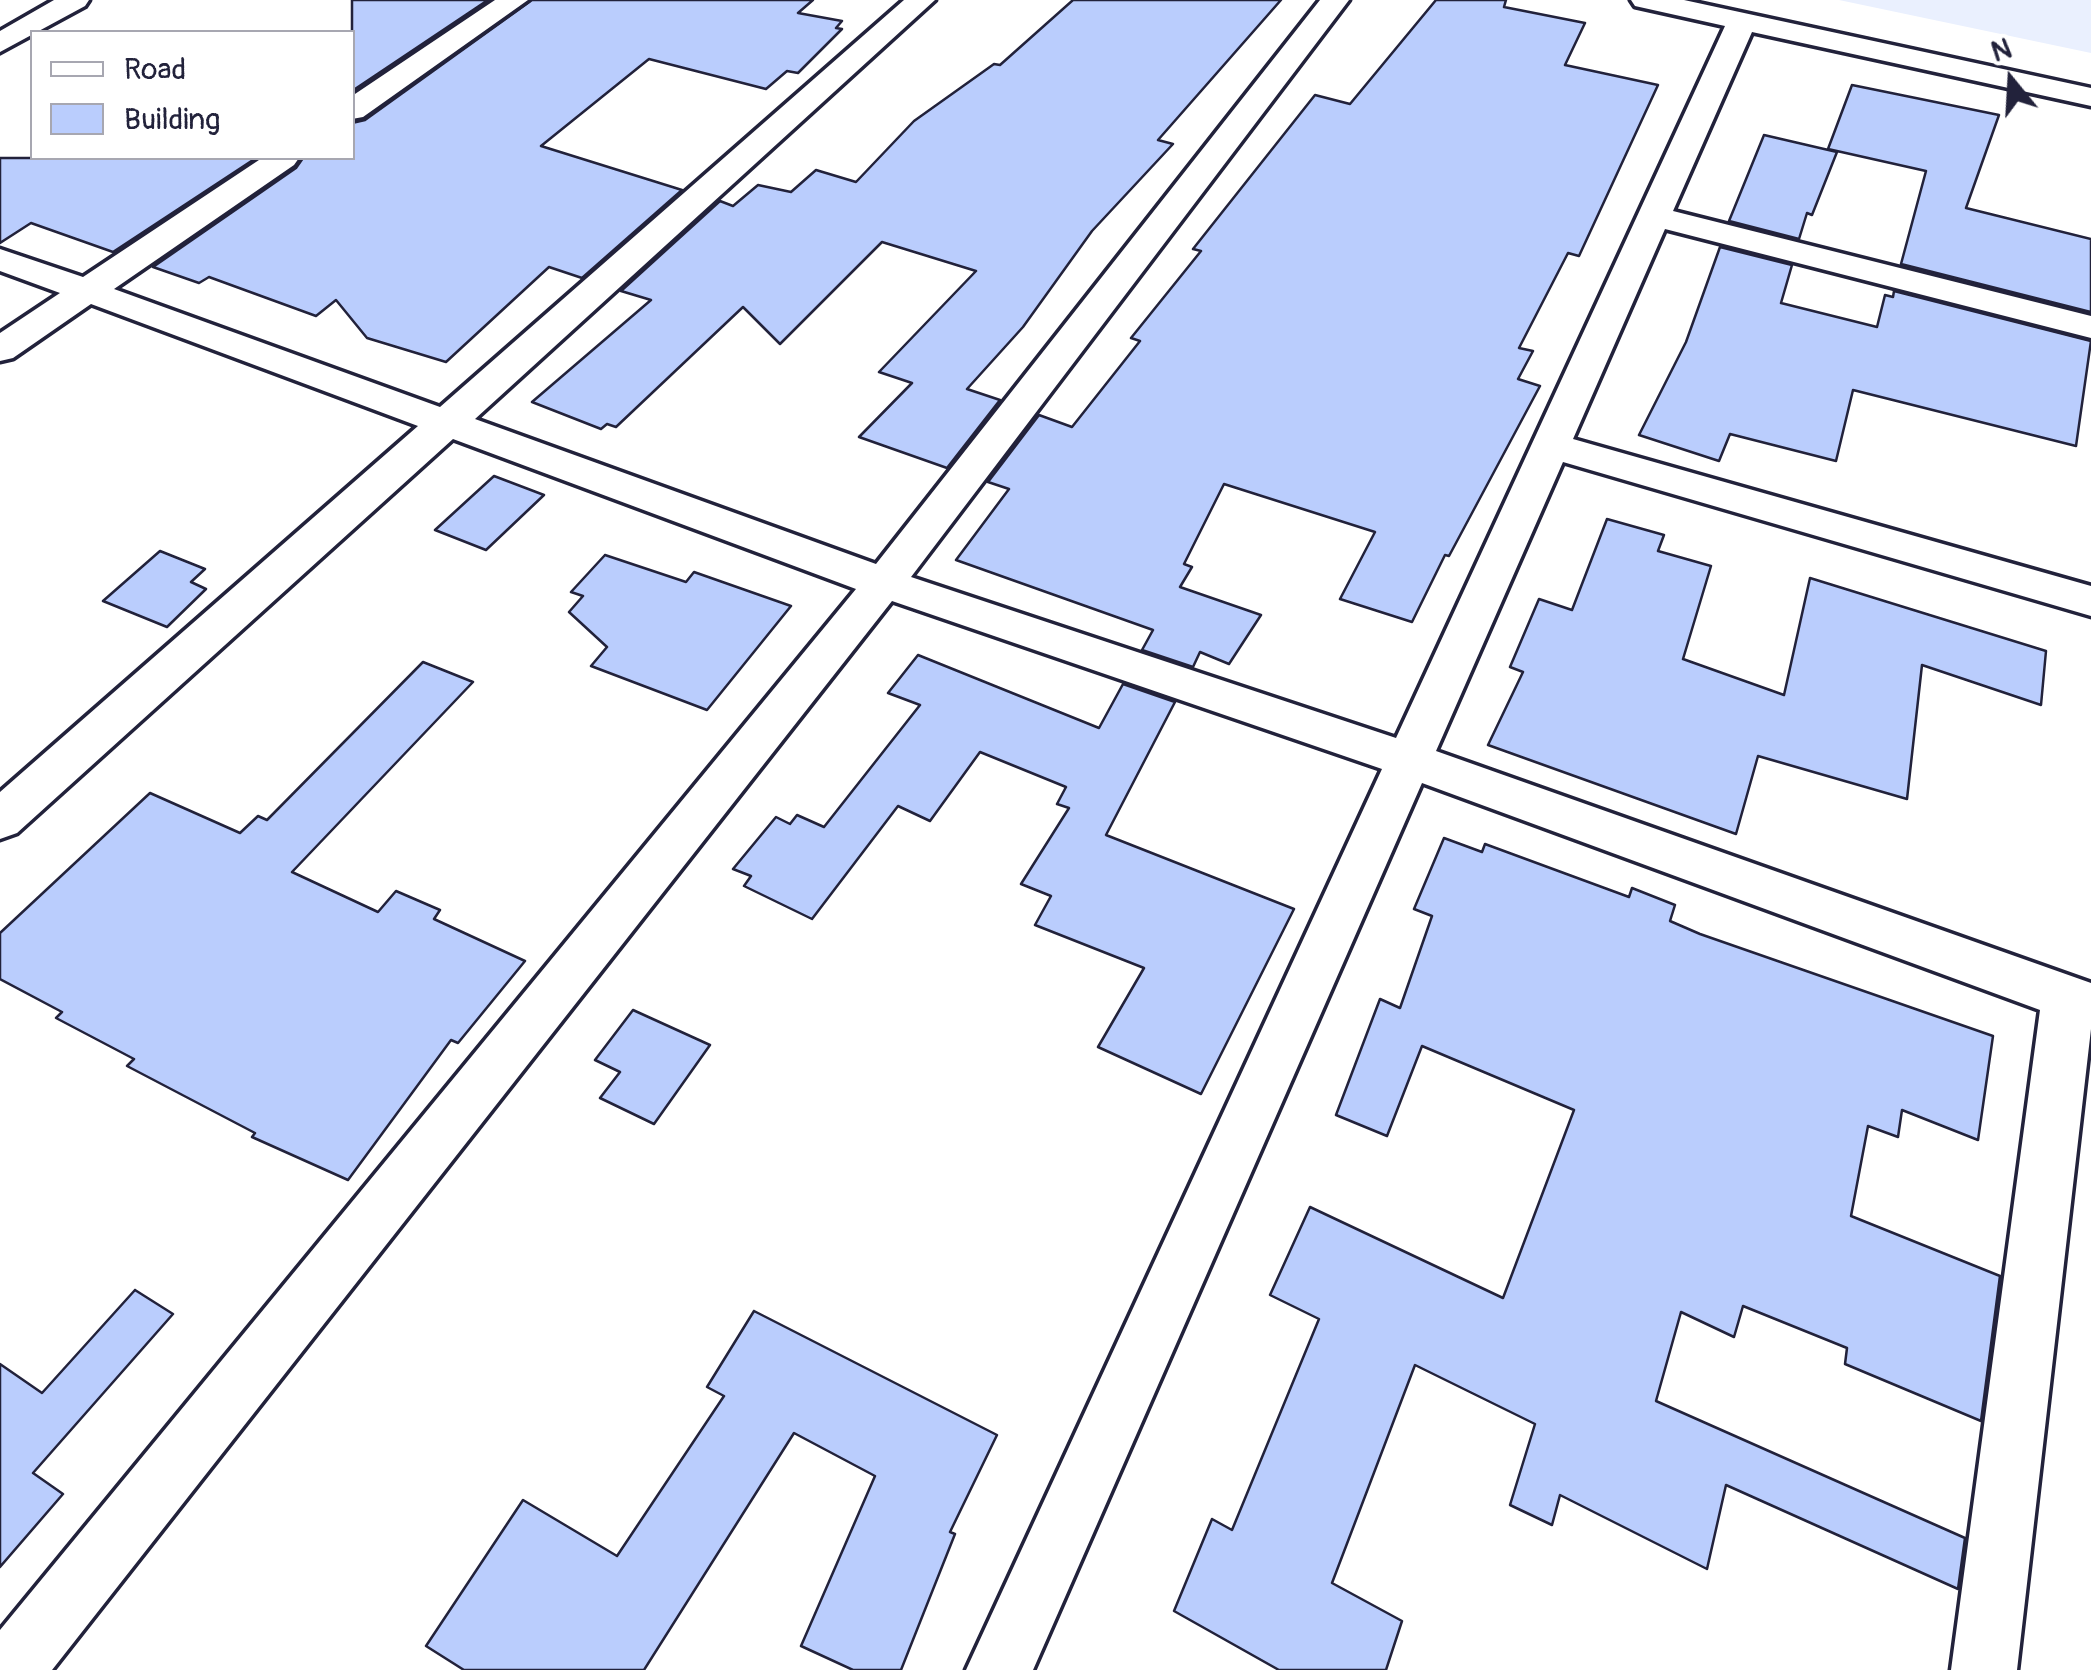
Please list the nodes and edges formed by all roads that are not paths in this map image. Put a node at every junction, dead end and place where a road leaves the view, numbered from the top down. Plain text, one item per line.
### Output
1 (75, 0) edge
2 (514, 0) edge
3 (921, 0) edge
4 (1335, 0) edge
5 (1645, 0) edge
6 (1742, 21) junction
7 (0, 42) edge
8 (2091, 97) edge
9 (355, 108) edge
10 (279, 160) edge
11 (1656, 217) junction
12 (0, 258) edge
13 (86, 291) junction
14 (2091, 327) edge
15 (0, 350) edge
16 (445, 422) junction
17 (1553, 446) junction
18 (884, 583) junction
19 (2091, 601) edge
20 (1409, 760) junction
21 (0, 820) edge
22 (2079, 1002) edge
23 (10, 1670) edge
24 (999, 1670) edge
25 (1984, 1670) edge

1 - 7 street
2 - 9 street
3 - 16 street
4 - 18 street
5 - 6 street
6 - 8 street
6 - 11 street
10 - 13 street
11 - 14 street
11 - 17 street
12 - 13 street
13 - 15 street
13 - 16 street
16 - 18 street
16 - 21 street
17 - 19 street
17 - 20 street
18 - 20 street
18 - 23 street
20 - 22 street
20 - 24 street
22 - 25 street

